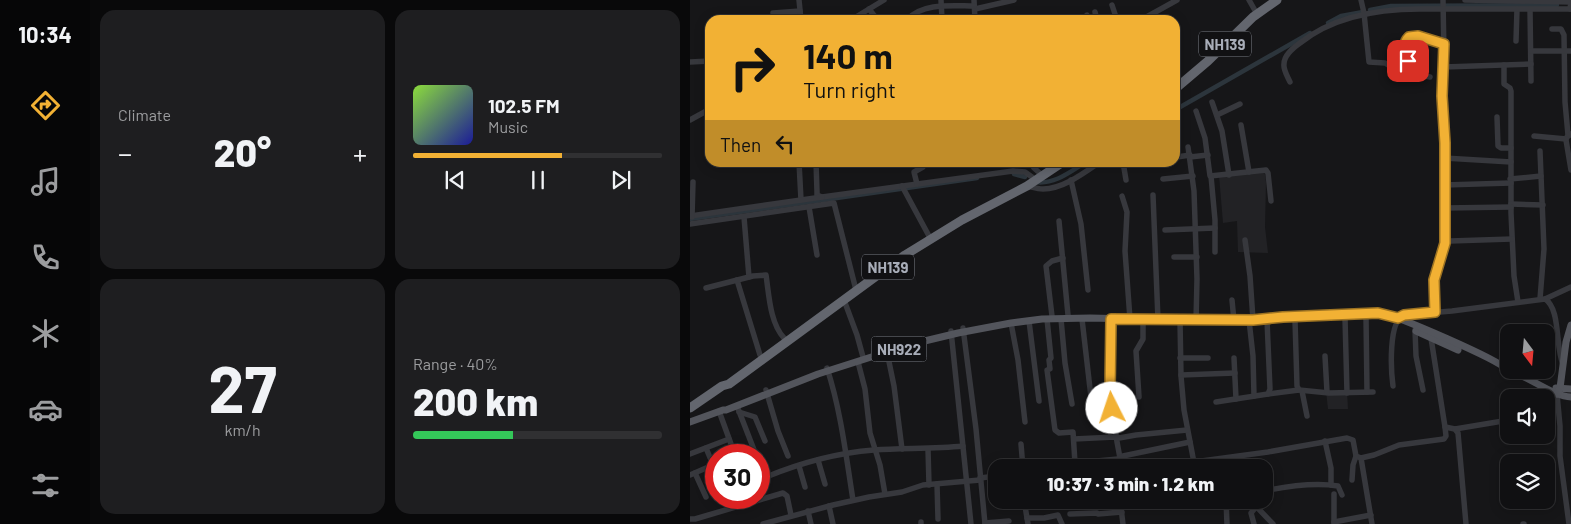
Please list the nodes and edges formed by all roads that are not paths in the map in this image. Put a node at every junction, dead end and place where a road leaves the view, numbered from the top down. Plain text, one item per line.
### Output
1 (799, 0) edge
2 (884, 0) edge
3 (1014, 0) edge
4 (1177, 0) edge
5 (1249, 0) edge
6 (1269, 0) edge
7 (1276, 0) edge
8 (1361, 0) edge
9 (1443, 0) edge
10 (1465, 0) edge
11 (1004, 1) edge
12 (1169, 2) edge
13 (941, 3) edge
14 (1571, 4) edge
15 (974, 5) edge
16 (1112, 5) dead end
17 (869, 9) junction
18 (1444, 9) junction
19 (1517, 9) junction
20 (1530, 9) junction
21 (1571, 9) edge
22 (800, 11) junction
23 (1095, 12) dead end
24 (1256, 12) junction
25 (773, 13) dead end
26 (1364, 13) junction
27 (800, 15) edge
28 (859, 15) edge
29 (874, 15) edge
30 (913, 15) edge
31 (1096, 15) edge
32 (1115, 15) edge
33 (1149, 15) edge
34 (1552, 29) dead end
35 (1516, 41) dead end
36 (1444, 44) junction
37 (1531, 51) junction
38 (1568, 51) edge
39 (705, 61) edge
40 (690, 62) edge
41 (1531, 64) junction
42 (1504, 65) junction
43 (1444, 67) junction
44 (1404, 72) junction
45 (1430, 77) dead end
46 (1180, 80) edge
47 (1531, 81) dead end
48 (1290, 82) dead end
49 (1180, 85) edge
50 (1212, 102) dead end
51 (1240, 104) dead end
52 (1196, 111) dead end
53 (705, 112) edge
54 (1217, 114) junction
55 (1497, 117) dead end
56 (690, 120) edge
57 (1568, 122) edge
58 (1241, 124) dead end
59 (1534, 136) dead end
60 (1568, 136) edge
61 (1188, 147) dead end
62 (1511, 148) junction
63 (1540, 151) dead end
64 (1569, 152) edge
65 (1208, 155) junction
66 (1190, 156) junction
67 (1180, 157) edge
68 (1444, 158) junction
69 (1511, 162) junction
70 (799, 167) edge
71 (816, 167) edge
72 (923, 167) edge
73 (1034, 167) edge
74 (1049, 167) edge
75 (1055, 167) edge
76 (1092, 167) edge
77 (1124, 167) edge
78 (1571, 170) edge
79 (1249, 172) junction
80 (1229, 175) junction
81 (1193, 176) junction
82 (1211, 176) junction
83 (1541, 176) junction
84 (1035, 178) junction
85 (1163, 179) dead end
86 (1071, 180) junction
87 (1126, 180) dead end
88 (1511, 181) junction
89 (693, 182) dead end
90 (917, 184) junction
91 (1444, 185) junction
92 (903, 187) junction
93 (1153, 195) dead end
94 (833, 196) junction
95 (1122, 196) dead end
96 (822, 197) junction
97 (801, 200) junction
98 (1271, 201) dead end
99 (834, 203) junction
100 (1511, 205) junction
101 (1543, 205) junction
102 (809, 207) junction
103 (1444, 208) junction
104 (691, 216) edge
105 (744, 217) junction
106 (1059, 222) dead end
107 (691, 224) edge
108 (1195, 228) junction
109 (1215, 228) junction
110 (1165, 230) dead end
111 (929, 236) junction
112 (1246, 240) dead end
113 (1512, 240) junction
114 (1445, 243) junction
115 (916, 246) junction
116 (1215, 252) dead end
117 (818, 255) dead end
118 (1174, 257) dead end
119 (1197, 257) junction
120 (1063, 258) junction
121 (749, 277) junction
122 (737, 280) junction
123 (1571, 287) edge
124 (706, 288) dead end
125 (855, 288) junction
126 (1088, 290) dead end
127 (1543, 299) junction
128 (844, 300) junction
129 (1232, 300) dead end
130 (1518, 302) junction
131 (1435, 312) junction
132 (1064, 317) junction
133 (1366, 317) junction
134 (1050, 318) junction
135 (1086, 318) junction
136 (1344, 318) junction
137 (1111, 319) junction
138 (1130, 319) junction
139 (1277, 319) junction
140 (1397, 319) junction
141 (1143, 320) junction
142 (1158, 320) junction
143 (1180, 320) junction
144 (1251, 320) junction
145 (1268, 320) junction
146 (1295, 320) junction
147 (1029, 321) junction
148 (1196, 321) junction
149 (1234, 321) junction
150 (1011, 323) junction
151 (1571, 325) edge
152 (963, 330) junction
153 (1415, 330) junction
154 (951, 333) junction
155 (784, 338) junction
156 (1431, 338) junction
157 (887, 352) junction
158 (760, 355) junction
159 (1325, 356) dead end
160 (1180, 358) junction
161 (1208, 358) dead end
162 (1234, 358) dead end
163 (860, 359) junction
164 (1500, 364) edge
165 (1564, 366) junction
166 (1500, 369) edge
167 (828, 370) junction
168 (1181, 374) junction
169 (1235, 374) junction
170 (1528, 379) edge
171 (722, 386) junction
172 (1393, 386) dead end
173 (1422, 390) dead end
174 (1301, 391) junction
175 (766, 392) junction
176 (1326, 392) junction
177 (1347, 392) junction
178 (1565, 392) edge
179 (1268, 394) junction
180 (1254, 396) junction
181 (1138, 397) dead end
182 (1236, 399) junction
183 (1038, 401) dead end
184 (1216, 402) dead end
185 (1072, 404) dead end
186 (1092, 406) dead end
187 (690, 408) edge
188 (738, 409) junction
189 (721, 410) junction
190 (1307, 416) dead end
191 (690, 422) edge
192 (1025, 422) dead end
193 (1500, 422) edge
194 (1445, 426) junction
195 (1455, 429) junction
196 (1187, 430) junction
197 (1115, 436) junction
198 (729, 439) junction
199 (1074, 439) junction
200 (1325, 441) junction
201 (765, 442) dead end
202 (1190, 442) junction
203 (716, 444) edge
204 (731, 444) edge
205 (752, 444) edge
206 (1021, 444) dead end
207 (963, 446) junction
208 (705, 448) edge
209 (902, 449) junction
210 (928, 449) junction
211 (876, 450) junction
212 (690, 454) edge
213 (847, 454) junction
214 (788, 456) dead end
215 (1359, 457) junction
216 (1119, 458) junction
217 (1022, 459) edge
218 (1193, 459) edge
219 (1228, 459) edge
220 (818, 460) junction
221 (799, 466) junction
222 (705, 469) edge
223 (693, 474) edge
224 (770, 477) edge
225 (988, 478) edge
226 (980, 479) junction
227 (1352, 480) dead end
228 (967, 481) junction
229 (825, 484) dead end
230 (937, 484) junction
231 (929, 485) junction
232 (1331, 485) junction
233 (805, 486) dead end
234 (1273, 490) edge
235 (705, 494) edge
236 (885, 494) junction
237 (1334, 494) dead end
238 (1342, 495) dead end
239 (770, 496) edge
240 (853, 500) junction
241 (829, 506) junction
242 (730, 509) edge
243 (1122, 509) edge
244 (1226, 509) edge
245 (1254, 509) edge
246 (1258, 509) edge
247 (808, 511) junction
248 (1122, 512) junction
249 (1070, 514) dead end
250 (791, 515) junction
251 (1371, 515) junction
252 (690, 519) edge
253 (938, 519) dead end
254 (1008, 521) dead end
255 (1028, 521) edge
256 (1334, 523) edge
257 (763, 524) edge
258 (811, 524) edge
259 (833, 524) edge
260 (972, 524) edge
261 (985, 524) edge
262 (1062, 524) edge
263 (1123, 524) edge
264 (1227, 524) edge
265 (1254, 524) edge
266 (1273, 524) edge
267 (1372, 524) edge
268 (1466, 524) edge
269 (1569, 524) edge

1 - 22 street
2 - 17 street
3 - 11 street
4 - 12 street
5 - 24 street
6 - 24 highway, NH139
7 - 24 highway, NH139
8 - 26 street
9 - 18 street
10 - 14 street
11 - 15 street
12 - 33 street
13 - 15 street
13 - 30 street
14 - 21 street
16 - 32 street
17 - 28 street
17 - 29 street
18 - 19 street
18 - 26 street
18 - 36 street
19 - 20 street
19 - 35 street
20 - 21 street
20 - 37 street
22 - 25 street
22 - 27 street
23 - 31 street
24 - 46 highway, NH139
24 - 49 highway, NH139
26 - 44 street
26 - 48 street
34 - 38 street
36 - 43 street
36 - 44 street
37 - 38 street
37 - 41 street
38 - 57 street
39 - 40 street
41 - 42 street
41 - 47 street
42 - 43 street
42 - 62 street
43 - 68 street
44 - 45 street
50 - 54 street
51 - 54 street
52 - 65 street
53 - 56 street
54 - 80 street
55 - 62 street
57 - 60 street
58 - 79 street
59 - 60 street
60 - 64 street
61 - 66 street
62 - 69 street
63 - 83 street
64 - 78 street
65 - 66 street
65 - 82 street
66 - 67 street
66 - 81 street
68 - 69 street
68 - 91 street
69 - 88 street
70 - 97 street
71 - 96 street
72 - 90 street
73 - 84 street
74 - 84 highway, NH139
75 - 84 highway, NH139
76 - 86 street
77 - 87 street
79 - 80 street
79 - 98 street
80 - 82 street
81 - 85 street
81 - 108 street
82 - 109 street
83 - 88 street
83 - 101 street
84 - 86 street
84 - 90 street
84 - 111 highway, NH139
84 - 115 highway, NH139
86 - 126 street
88 - 91 street
88 - 100 street
89 - 104 street
90 - 92 street
91 - 103 street
92 - 94 street
92 - 111 street
93 - 142 street
94 - 96 street
94 - 99 street
95 - 138 street
96 - 97 street
97 - 104 street
99 - 102 street
99 - 125 street
100 - 101 street
100 - 103 street
100 - 113 street
101 - 127 street
102 - 105 street
102 - 117 street
103 - 114 street
104 - 107 street
105 - 107 street
105 - 121 street
106 - 120 street
108 - 109 street
108 - 110 street
108 - 119 street
109 - 116 street
111 - 115 highway, NH139
112 - 144 street
113 - 114 street
113 - 130 street
114 - 131 street
115 - 125 highway, NH139
118 - 119 street
119 - 148 street
120 - 132 street
120 - 134 street
121 - 122 street
121 - 155 street
122 - 124 street
122 - 158 street
123 - 127 street
125 - 128 highway, NH139
125 - 155 highway, NH139
127 - 130 street
127 - 165 street
128 - 163 street
128 - 171 highway, NH139
129 - 149 street
130 - 131 street
131 - 140 street
132 - 134 main road
132 - 135 main road
132 - 185 street
133 - 136 main road
133 - 140 main road
133 - 177 street
134 - 147 main road
134 - 152 main road
134 - 199 street
135 - 137 main road
135 - 186 street
136 - 146 main road
136 - 177 street
137 - 138 main road
137 - 197 street
138 - 141 main road
139 - 140 main road
139 - 145 main road
139 - 146 main road
140 - 153 main road
140 - 164 main road
140 - 172 street
141 - 142 main road
141 - 181 street
142 - 143 main road
143 - 148 main road
143 - 160 street
144 - 145 main road
144 - 149 main road
144 - 180 street
145 - 179 street
146 - 174 street
147 - 150 main road
147 - 183 street
148 - 149 main road
150 - 152 main road
150 - 192 street
151 - 165 main road
152 - 154 main road
152 - 226 street
153 - 156 main road
153 - 173 street
154 - 157 main road, NH922
154 - 163 main road
154 - 207 street
155 - 158 highway, NH139
156 - 166 main road
156 - 194 street
157 - 163 main road, NH922
157 - 209 street
158 - 171 highway, NH139
159 - 176 street
160 - 161 street
160 - 168 street
162 - 169 street
163 - 167 main road
163 - 211 street
165 - 178 main road
167 - 175 main road
167 - 213 street
168 - 169 street
168 - 196 street
169 - 182 street
170 - 178 main road
171 - 187 highway, NH139
174 - 176 street
174 - 179 street
174 - 190 street
175 - 188 main road
175 - 189 main road
175 - 214 street
176 - 177 street
178 - 269 street
179 - 180 street
180 - 182 street
182 - 184 street
188 - 189 main road
188 - 201 street
188 - 205 street
189 - 191 main road
189 - 198 street
193 - 195 street
194 - 195 street
194 - 215 street
195 - 268 street
196 - 197 street
196 - 202 street
197 - 199 street
197 - 216 street
198 - 203 street
198 - 204 street
199 - 216 street
200 - 215 street
200 - 219 street
200 - 232 street
202 - 216 street
202 - 218 street
206 - 217 street
207 - 210 street
207 - 228 street
208 - 212 street
209 - 210 street
209 - 211 street
210 - 231 street
211 - 213 street
211 - 236 street
213 - 220 street
213 - 240 street
215 - 227 street
215 - 251 street
220 - 221 street
220 - 229 street
221 - 224 street
221 - 233 street
222 - 223 street
223 - 235 street
225 - 226 street
226 - 228 street
226 - 261 street
228 - 230 street
228 - 260 street
230 - 231 street
230 - 253 street
231 - 236 street
232 - 234 street
232 - 238 street
236 - 240 street
237 - 256 street
239 - 250 street
240 - 241 street
241 - 247 street
241 - 259 street
242 - 252 street
243 - 248 street
244 - 264 street
245 - 265 street
246 - 266 street
247 - 250 street
247 - 258 street
248 - 249 street
248 - 263 street
250 - 257 street
251 - 256 street
251 - 267 street
254 - 261 street
255 - 262 street

